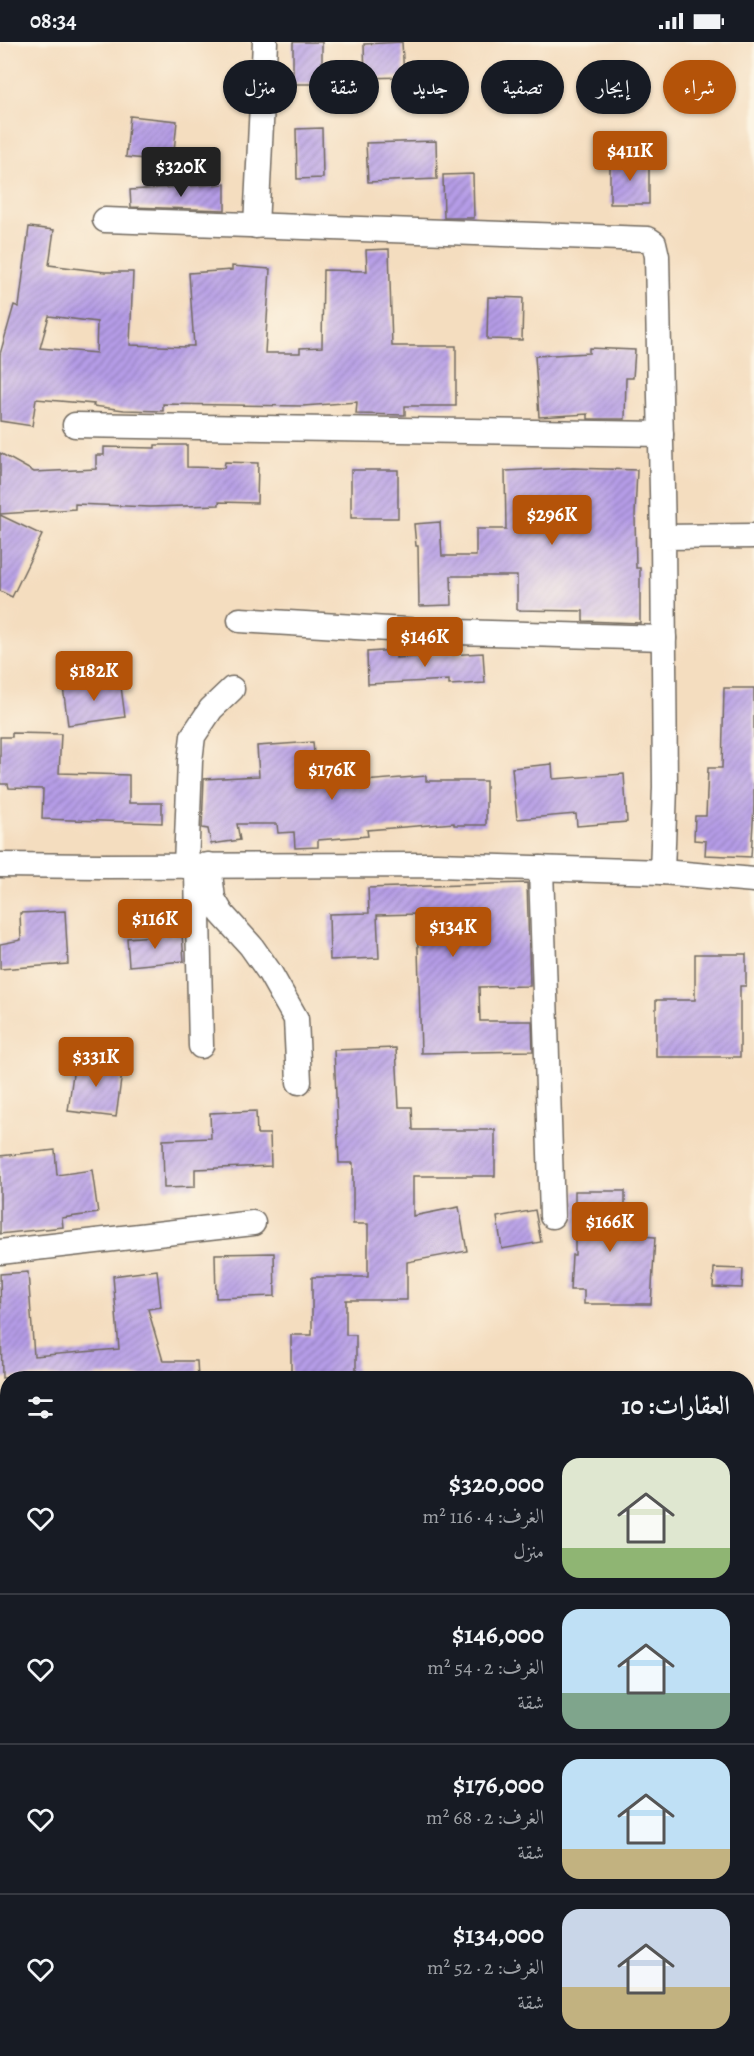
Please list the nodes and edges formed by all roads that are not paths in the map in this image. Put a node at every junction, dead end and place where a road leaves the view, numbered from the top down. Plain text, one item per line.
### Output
1 (265, 42) edge
2 (105, 220) dead end
3 (256, 226) junction
4 (75, 425) dead end
5 (661, 434) junction
6 (754, 536) edge
7 (663, 537) junction
8 (240, 620) dead end
9 (664, 638) junction
10 (232, 689) dead end
11 (0, 865) edge
12 (197, 866) junction
13 (541, 868) junction
14 (662, 872) junction
15 (754, 880) edge
16 (201, 1046) dead end
17 (299, 1082) dead end
18 (552, 1216) dead end
19 (253, 1223) dead end
20 (0, 1252) edge

1 - 3 street
2 - 3 street
3 - 5 street
4 - 5 street
5 - 7 street
6 - 7 street
7 - 9 street
8 - 9 street
9 - 14 street
10 - 12 street
11 - 12 street
12 - 13 street
12 - 16 street
12 - 17 street
13 - 14 street
13 - 18 street
14 - 15 street
19 - 20 street

